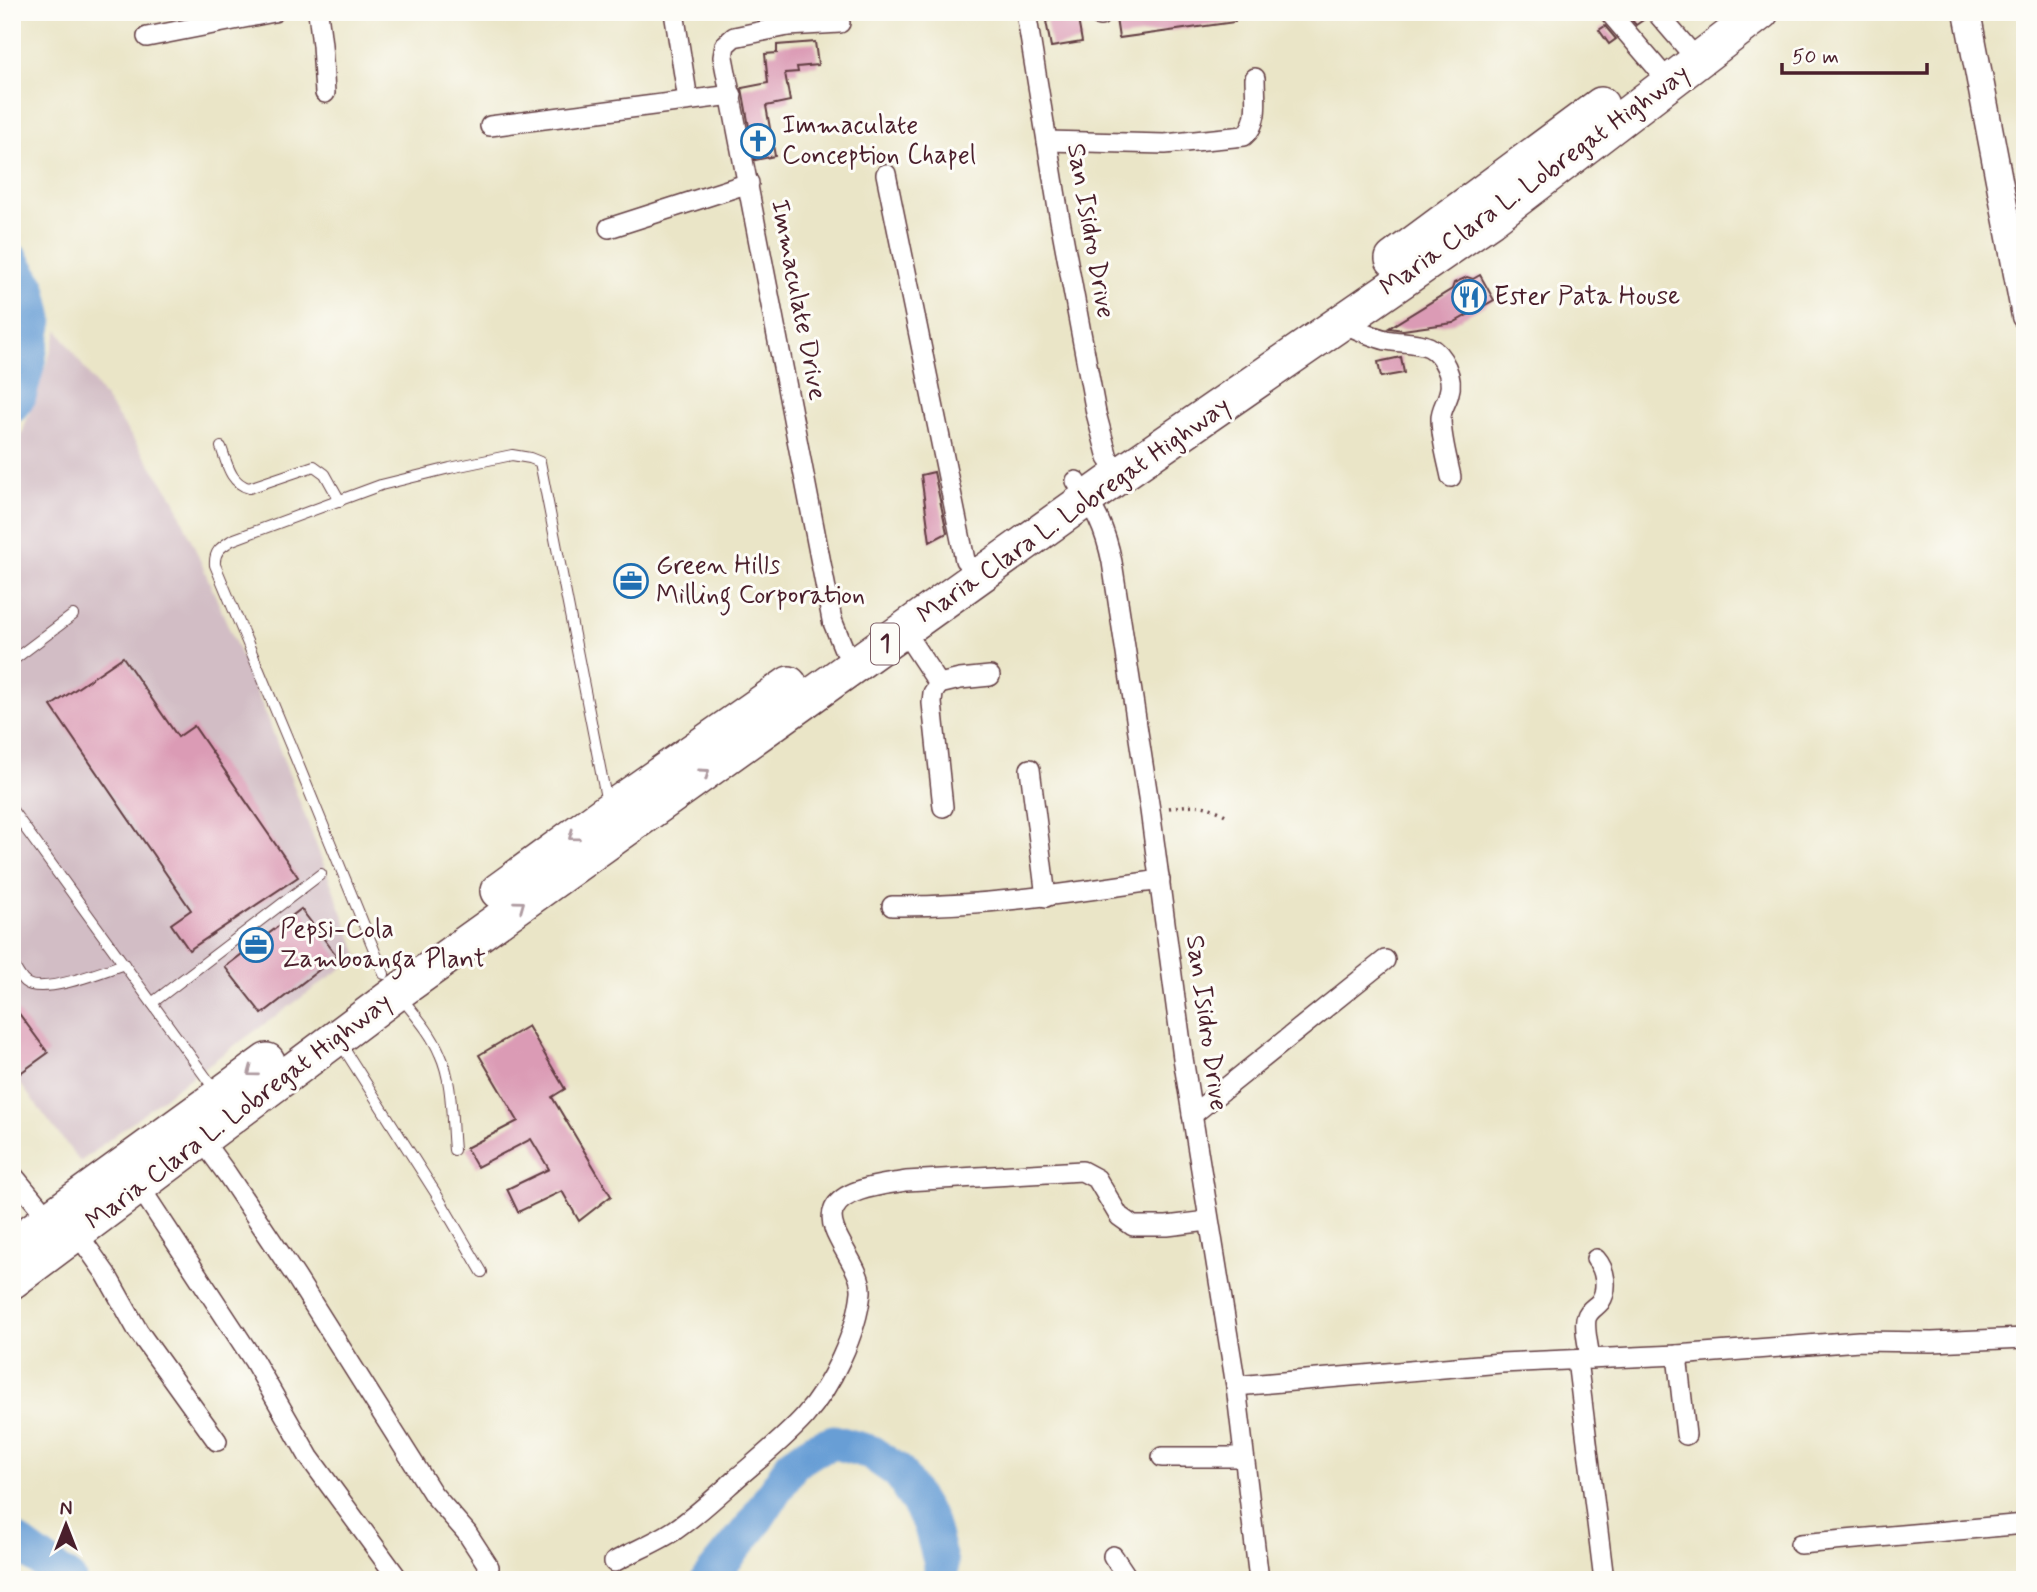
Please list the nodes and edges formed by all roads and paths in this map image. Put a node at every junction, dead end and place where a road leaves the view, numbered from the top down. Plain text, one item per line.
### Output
1 (274, 12) edge
2 (318, 12) edge
3 (674, 12) edge
4 (1026, 12) edge
5 (1609, 12) edge
6 (1656, 12) edge
7 (1724, 12) edge
8 (1762, 12) edge
9 (1967, 12) edge
10 (788, 19) edge
11 (840, 23) dead end
12 (147, 37) dead end
13 (1691, 53) junction
14 (1663, 74) junction
15 (1255, 78) dead end
16 (325, 93) dead end
17 (732, 95) junction
18 (688, 100) junction
19 (490, 126) dead end
20 (1047, 141) junction
21 (886, 174) dead end
22 (749, 183) junction
23 (1483, 209) junction
24 (609, 229) dead end
25 (2025, 316) edge
26 (1341, 322) junction
27 (221, 447) dead end
28 (1114, 467) junction
29 (1451, 477) dead end
30 (1082, 490) junction
31 (340, 501) junction
32 (965, 560) junction
33 (73, 615) dead end
34 (904, 631) junction
35 (850, 656) junction
36 (12, 661) edge
37 (990, 676) dead end
38 (939, 684) junction
39 (1030, 769) dead end
40 (943, 807) dead end
41 (12, 810) edge
42 (1150, 810) junction
43 (1227, 816) dead end
44 (616, 820) junction
45 (321, 874) dead end
46 (1160, 880) junction
47 (1046, 897) junction
48 (892, 906) dead end
49 (1385, 960) dead end
50 (12, 964) edge
51 (124, 964) junction
52 (391, 983) junction
53 (152, 1003) junction
54 (337, 1037) junction
55 (227, 1106) junction
56 (1192, 1115) junction
57 (202, 1140) junction
58 (454, 1150) dead end
59 (12, 1174) edge
60 (139, 1186) junction
61 (1208, 1221) junction
62 (63, 1226) junction
63 (12, 1246) edge
64 (1596, 1259) dead end
65 (482, 1272) dead end
66 (12, 1281) edge
67 (2025, 1338) edge
68 (1677, 1356) junction
69 (1583, 1359) junction
70 (1236, 1386) junction
71 (1686, 1435) dead end
72 (216, 1441) dead end
73 (1162, 1457) dead end
74 (1243, 1457) junction
75 (2025, 1524) edge
76 (1800, 1544) dead end
77 (1113, 1556) dead end
78 (614, 1562) dead end
79 (489, 1567) dead end
80 (396, 1576) dead end
81 (1129, 1580) edge
82 (1259, 1580) edge
83 (1604, 1580) edge

1 - 12 street
2 - 16 street
3 - 18 street
4 - 20 street, San Isidro Drive
5 - 14 street
6 - 13 street
7 - 13 highway, Maria Clara L. Lobregat Highway / 1
8 - 13 highway, Maria Clara L. Lobregat Highway / 1
9 - 25 street
10 - 11 street
10 - 17 street, Immaculate Drive
13 - 14 highway, Maria Clara L. Lobregat Highway / 1
14 - 23 highway, Maria Clara L. Lobregat Highway / 1
15 - 20 street
17 - 18 street
17 - 22 street, Immaculate Drive
18 - 19 street
20 - 28 street, San Isidro Drive
21 - 32 street
22 - 24 street
22 - 35 street, Immaculate Drive
23 - 26 highway, Maria Clara L. Lobregat Highway / 1
23 - 28 highway, Maria Clara L. Lobregat Highway / 1
26 - 28 highway, Maria Clara L. Lobregat Highway / 1
26 - 29 street
27 - 31 lane
28 - 30 highway, Maria Clara L. Lobregat Highway / 1
30 - 32 highway, Maria Clara L. Lobregat Highway / 1
30 - 34 highway, Maria Clara L. Lobregat Highway / 1
30 - 42 street, San Isidro Drive
31 - 44 lane
31 - 52 lane
32 - 35 highway, Maria Clara L. Lobregat Highway / 1
33 - 36 lane
34 - 35 highway, Maria Clara L. Lobregat Highway / 1
34 - 38 street
35 - 44 highway, Maria Clara L. Lobregat Highway / 1
37 - 38 street
38 - 40 street
39 - 47 street
41 - 51 lane
42 - 43 path
42 - 46 street, San Isidro Drive
44 - 52 highway, Maria Clara L. Lobregat Highway / 1
45 - 53 lane
46 - 47 street
46 - 56 street, San Isidro Drive
47 - 48 street
49 - 56 street
50 - 51 lane
51 - 53 lane
52 - 54 highway, Maria Clara L. Lobregat Highway / 1
52 -> 55 highway, Maria Clara L. Lobregat Highway / 1
52 - 58 lane
53 - 55 lane
54 - 55 highway, Maria Clara L. Lobregat Highway / 1
54 - 65 lane
55 - 57 highway, Maria Clara L. Lobregat Highway / 1
55 - 62 highway, Maria Clara L. Lobregat Highway / 1
56 - 61 street, San Isidro Drive
57 - 60 highway, Maria Clara L. Lobregat Highway / 1
57 - 79 street
59 - 62 street
60 - 62 highway, Maria Clara L. Lobregat Highway / 1
60 - 80 street
61 - 70 street, San Isidro Drive
61 - 78 street
62 - 63 highway, Maria Clara L. Lobregat Highway / 1
62 - 66 highway, Maria Clara L. Lobregat Highway / 1
62 - 72 street
64 - 69 street
67 - 68 street
68 - 69 street
68 - 71 street
69 - 70 street
69 - 83 street
70 - 74 street, San Isidro Drive
73 - 74 street
74 - 82 street, San Isidro Drive
75 - 76 street
77 - 81 street

